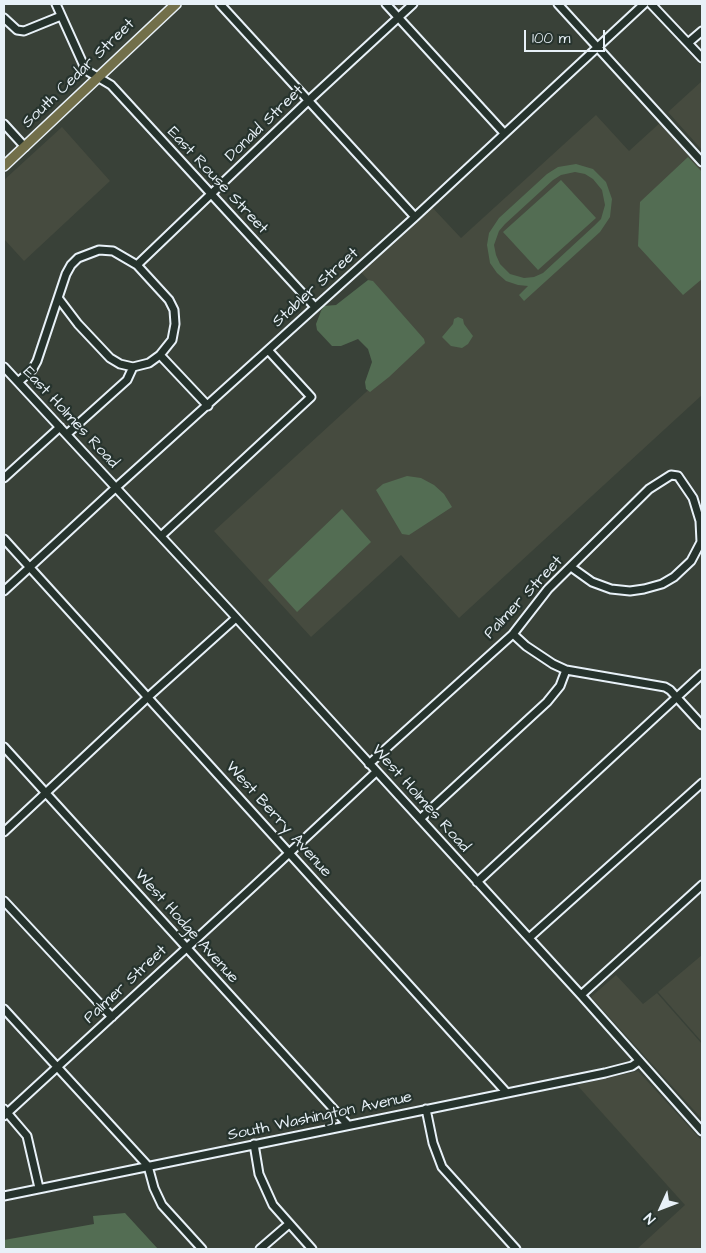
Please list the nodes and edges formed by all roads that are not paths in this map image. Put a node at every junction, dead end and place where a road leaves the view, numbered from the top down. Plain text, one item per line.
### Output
1 (56, 4) edge
2 (176, 4) edge
3 (220, 4) edge
4 (386, 4) edge
5 (413, 4) edge
6 (558, 4) edge
7 (644, 4) edge
8 (651, 4) edge
9 (61, 16) junction
10 (398, 17) junction
11 (4, 18) edge
12 (702, 30) edge
13 (688, 43) junction
14 (597, 47) junction
15 (702, 58) edge
16 (97, 77) junction
17 (308, 101) junction
18 (4, 124) edge
19 (504, 133) junction
20 (25, 147) junction
21 (702, 162) edge
22 (4, 166) edge
23 (212, 195) junction
24 (415, 217) junction
25 (137, 265) junction
26 (59, 299) junction
27 (315, 307) junction
28 (268, 350) junction
29 (160, 355) junction
30 (4, 367) edge
31 (133, 367) junction
32 (18, 382) junction
33 (208, 406) junction
34 (60, 427) junction
35 (67, 434) junction
36 (4, 478) edge
37 (116, 488) junction
38 (161, 536) junction
39 (4, 539) edge
40 (702, 542) edge
41 (29, 567) junction
42 (571, 567) junction
43 (4, 590) edge
44 (236, 618) junction
45 (513, 634) junction
46 (566, 670) junction
47 (702, 674) edge
48 (147, 698) junction
49 (677, 698) junction
50 (702, 725) edge
51 (4, 747) edge
52 (369, 764) junction
53 (376, 772) junction
54 (702, 782) edge
55 (45, 793) junction
56 (420, 819) junction
57 (4, 832) edge
58 (289, 853) junction
59 (477, 882) junction
60 (702, 885) edge
61 (4, 901) edge
62 (529, 938) junction
63 (186, 947) junction
64 (581, 995) junction
65 (4, 1009) edge
66 (112, 1017) junction
67 (639, 1061) junction
68 (58, 1067) junction
69 (506, 1092) junction
70 (426, 1109) junction
71 (5, 1113) edge
72 (348, 1125) junction
73 (702, 1132) edge
74 (254, 1144) junction
75 (148, 1166) junction
76 (39, 1188) junction
77 (4, 1196) edge
78 (289, 1224) junction
79 (202, 1249) edge
80 (260, 1249) edge
81 (312, 1249) edge
82 (516, 1249) edge

1 - 9 street, East Rouse Street
2 - 16 main road, South Cedar Street
3 - 17 street
4 - 10 street
5 - 10 street, Donald Street
6 - 14 street
7 - 14 street, Stabler Street
8 - 13 street
9 - 11 street
9 - 16 street, East Rouse Street
10 - 17 street, Donald Street
10 - 19 street
12 - 13 street
13 - 15 street
14 - 19 street, Stabler Street
14 - 21 street
16 - 20 main road, South Cedar Street
16 - 23 street, East Rouse Street
17 - 23 street, Donald Street
17 - 24 street
18 - 20 street
19 - 24 street, Stabler Street
20 - 22 main road, South Cedar Street
23 - 25 street, Donald Street
23 - 27 street, East Rouse Street
24 - 27 street, Stabler Street
25 - 26 street
25 - 29 street
26 - 31 street
26 - 32 street
27 - 28 street, Stabler Street
28 - 33 street, Stabler Street
28 - 38 street
29 - 31 street
29 - 33 street
30 - 32 street, East Holmes Road
31 - 35 street
32 - 34 street, East Holmes Road
33 - 37 street, Stabler Street
34 - 35 street, East Holmes Road
34 - 36 street
35 - 37 street, East Holmes Road
37 - 38 street, West Holmes Road
37 - 41 street, Stabler Street
38 - 44 street, West Holmes Road
39 - 41 street, West Berry Avenue
40 - 42 street
40 - 42 street, Palmer Street
41 - 43 street, Stabler Street
41 - 48 street, West Berry Avenue
42 - 45 street, Palmer Street
44 - 48 street
44 - 52 street, West Holmes Road
45 - 46 street
45 - 52 street, Palmer Street
46 - 49 street
46 - 56 street
47 - 49 street
48 - 55 street
48 - 58 street, West Berry Avenue
49 - 50 street
49 - 59 street
51 - 55 street, West Hodge Avenue
52 - 53 street, West Holmes Road
53 - 56 street, West Holmes Road
53 - 58 street, Palmer Street
54 - 62 street
55 - 57 street
55 - 63 street, West Hodge Avenue
56 - 59 street, West Holmes Road
58 - 63 street, Palmer Street
58 - 69 street, West Berry Avenue
59 - 62 street, West Holmes Road
60 - 64 street
61 - 66 street
62 - 64 street, West Holmes Road
63 - 66 street, Palmer Street
63 - 72 street, West Hodge Avenue
64 - 67 street, West Holmes Road
65 - 68 street
66 - 68 street, Palmer Street
67 - 69 street, South Washington Avenue
67 - 73 street, West Holmes Road
68 - 71 street, Palmer Street
68 - 75 street
69 - 70 street, South Washington Avenue
70 - 72 street, South Washington Avenue
70 - 82 street
71 - 76 street
72 - 74 street, South Washington Avenue
74 - 75 street, South Washington Avenue
74 - 78 street
75 - 76 street, South Washington Avenue
75 - 79 street
76 - 77 street, South Washington Avenue
78 - 80 street
78 - 81 street

